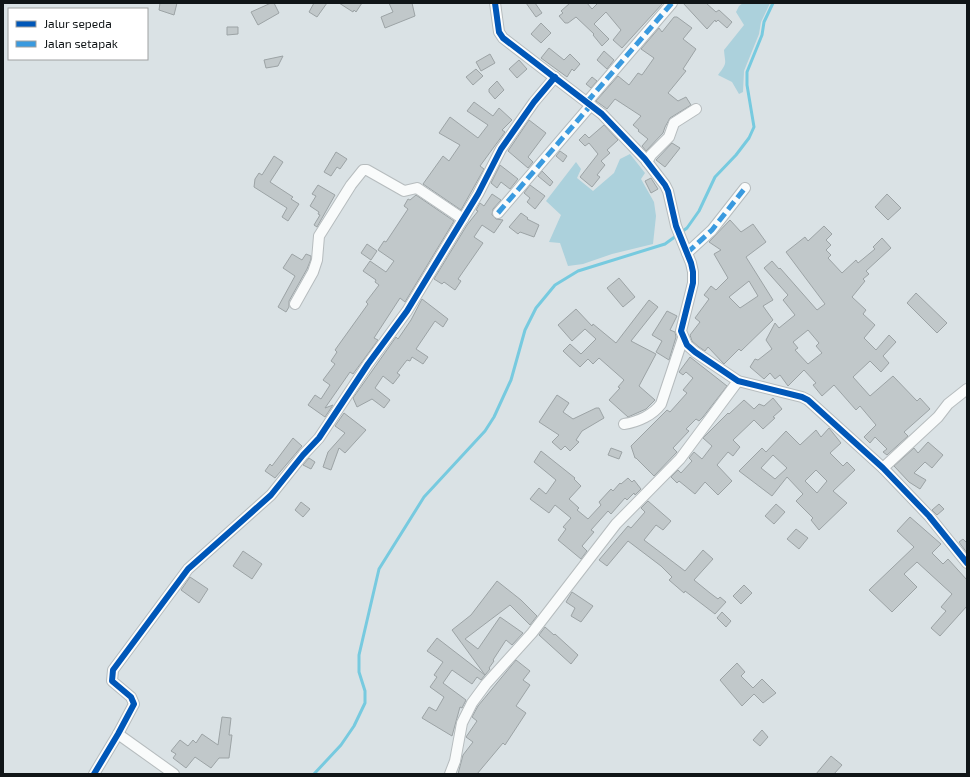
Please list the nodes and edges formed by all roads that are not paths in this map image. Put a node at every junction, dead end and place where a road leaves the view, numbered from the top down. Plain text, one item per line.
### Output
1 (495, 3) edge
2 (672, 3) edge
3 (555, 77) junction
4 (589, 104) junction
5 (696, 108) dead end
6 (647, 162) junction
7 (745, 188) dead end
8 (498, 213) dead end
9 (463, 219) junction
10 (686, 251) junction
11 (295, 304) dead end
12 (683, 338) junction
13 (738, 381) junction
14 (967, 389) edge
15 (624, 424) dead end
16 (883, 468) junction
17 (967, 563) edge
18 (118, 734) junction
19 (94, 774) edge
20 (174, 774) edge
21 (450, 774) edge

1 - 3 street
2 - 4 street
3 - 4 street
3 - 9 street
4 - 6 street
4 - 8 street
5 - 6 street
6 - 10 street
7 - 10 street
9 - 11 street
9 - 18 street
10 - 12 street
12 - 13 street
12 - 15 street
13 - 16 street
13 - 21 street
14 - 16 street
16 - 17 street
18 - 19 street
18 - 20 street

